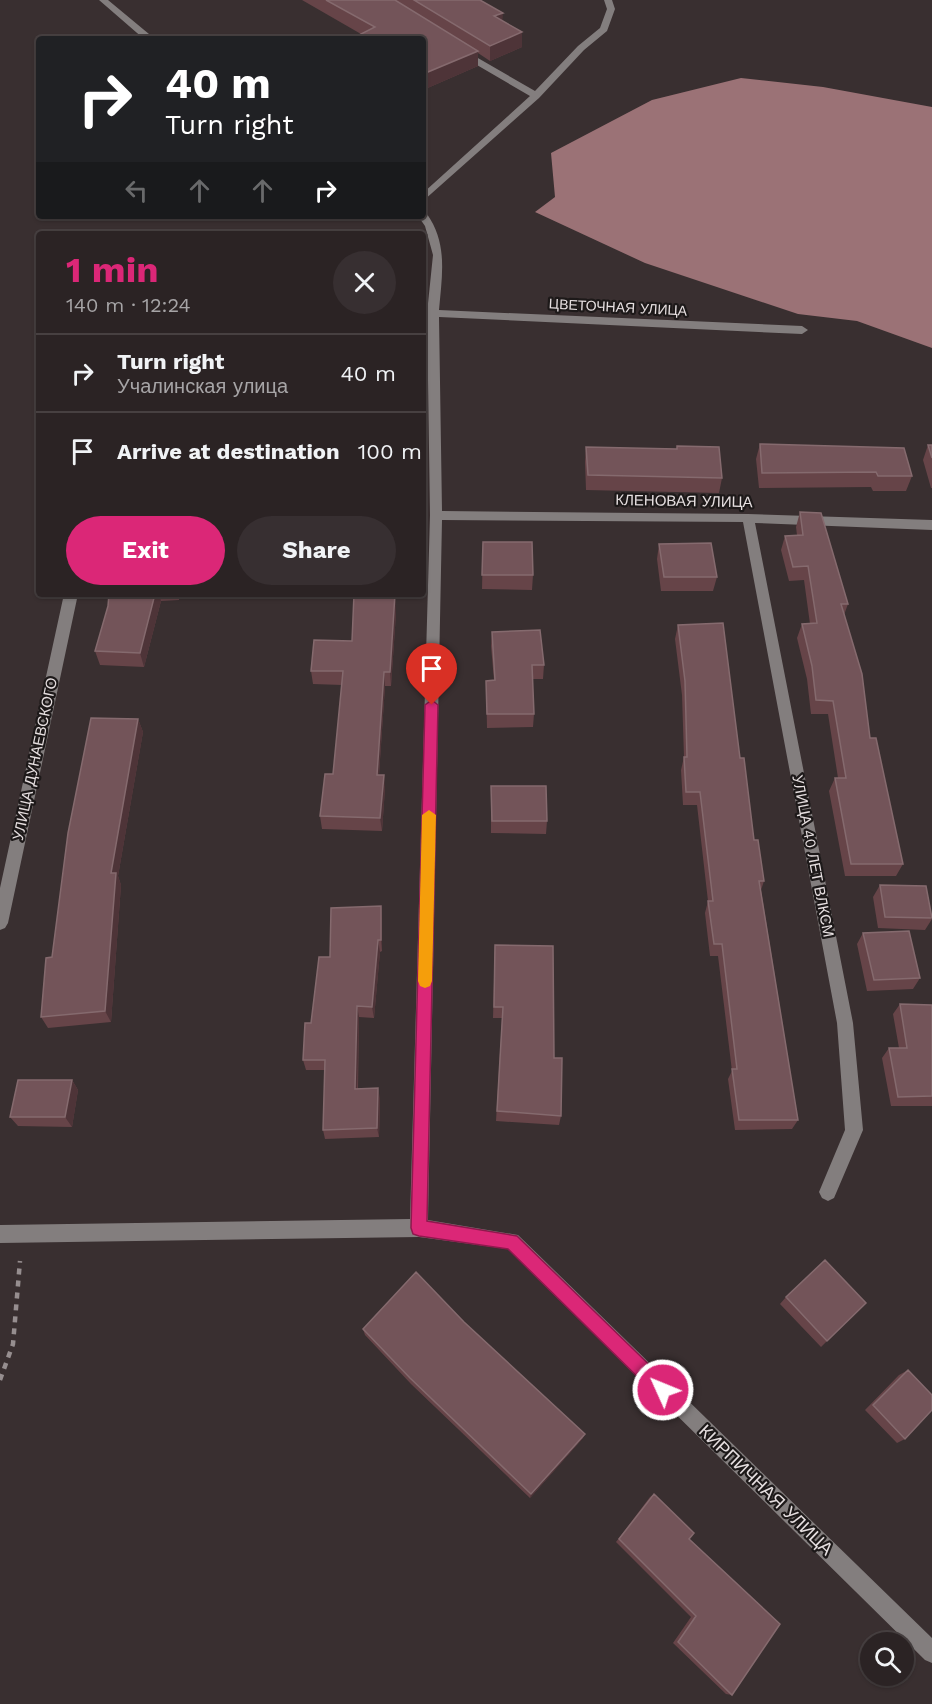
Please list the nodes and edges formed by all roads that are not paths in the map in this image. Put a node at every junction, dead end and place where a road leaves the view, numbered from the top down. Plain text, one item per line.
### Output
1 (102, 0) edge
2 (608, 0) edge
3 (146, 36) edge
4 (456, 49) edge
5 (536, 96) junction
6 (426, 195) edge
7 (425, 219) edge
8 (434, 313) junction
9 (802, 330) dead end
10 (436, 515) junction
11 (748, 518) junction
12 (932, 525) edge
13 (70, 597) edge
14 (0, 923) edge
15 (828, 1192) dead end
16 (419, 1228) junction
17 (0, 1234) edge
18 (932, 1653) edge

1 - 3 street
2 - 5 street
4 - 5 street
5 - 6 street
7 - 8 street
8 - 9 street, ЦВЕТОЧНАЯ УЛИЦА
8 - 10 street
10 - 11 street, КЛЕНОВАЯ УЛИЦА
10 - 16 street
11 - 12 street, КЛЕНОВАЯ УЛИЦА
11 - 15 street, УЛИЦА 40 ЛЕТ ВЛКСМ
13 - 14 street, УЛИЦА ДУНАЕВСКОГО
16 - 17 street, КИРПИЧНАЯ УЛИЦА
16 - 18 street, КИРПИЧНАЯ УЛИЦА

